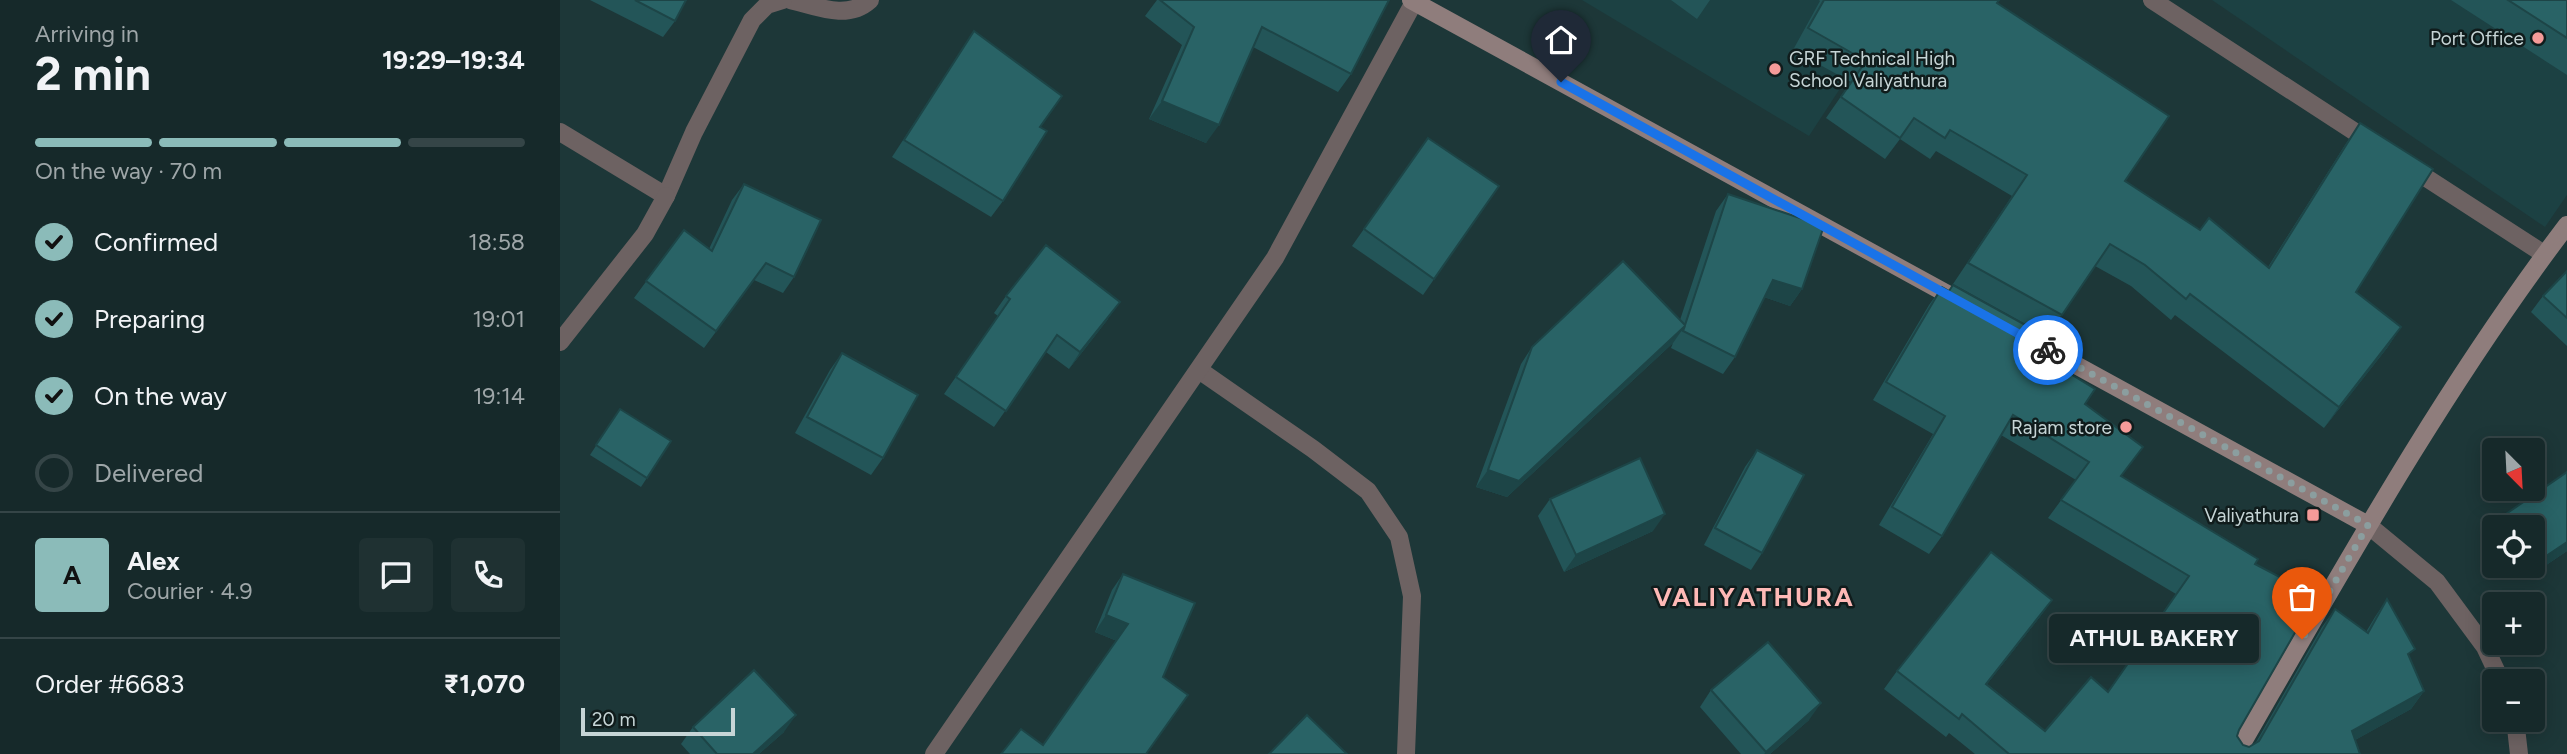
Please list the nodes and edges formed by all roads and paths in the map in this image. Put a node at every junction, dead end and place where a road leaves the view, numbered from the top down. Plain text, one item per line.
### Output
1 (783, 0) edge
2 (790, 0) edge
3 (870, 0) edge
4 (2152, 0) edge
5 (1413, 1) edge
6 (560, 132) edge
7 (666, 196) junction
8 (2567, 225) edge
9 (2544, 254) junction
10 (1977, 310) edge
11 (2014, 330) edge
12 (560, 342) edge
13 (1199, 370) junction
14 (2368, 525) junction
15 (2496, 669) edge
16 (2516, 732) edge
17 (934, 754) edge
18 (1406, 754) edge
19 (2236, 754) edge
20 (2519, 754) edge

1 - 7 street
2 - 3 street
4 - 9 street
5 - 10 main road
5 - 13 street
6 - 7 street
7 - 12 street
8 - 9 main road
9 - 14 main road
11 - 14 main road
13 - 17 street
13 - 18 street
14 - 15 street
14 - 19 main road
16 - 20 street

